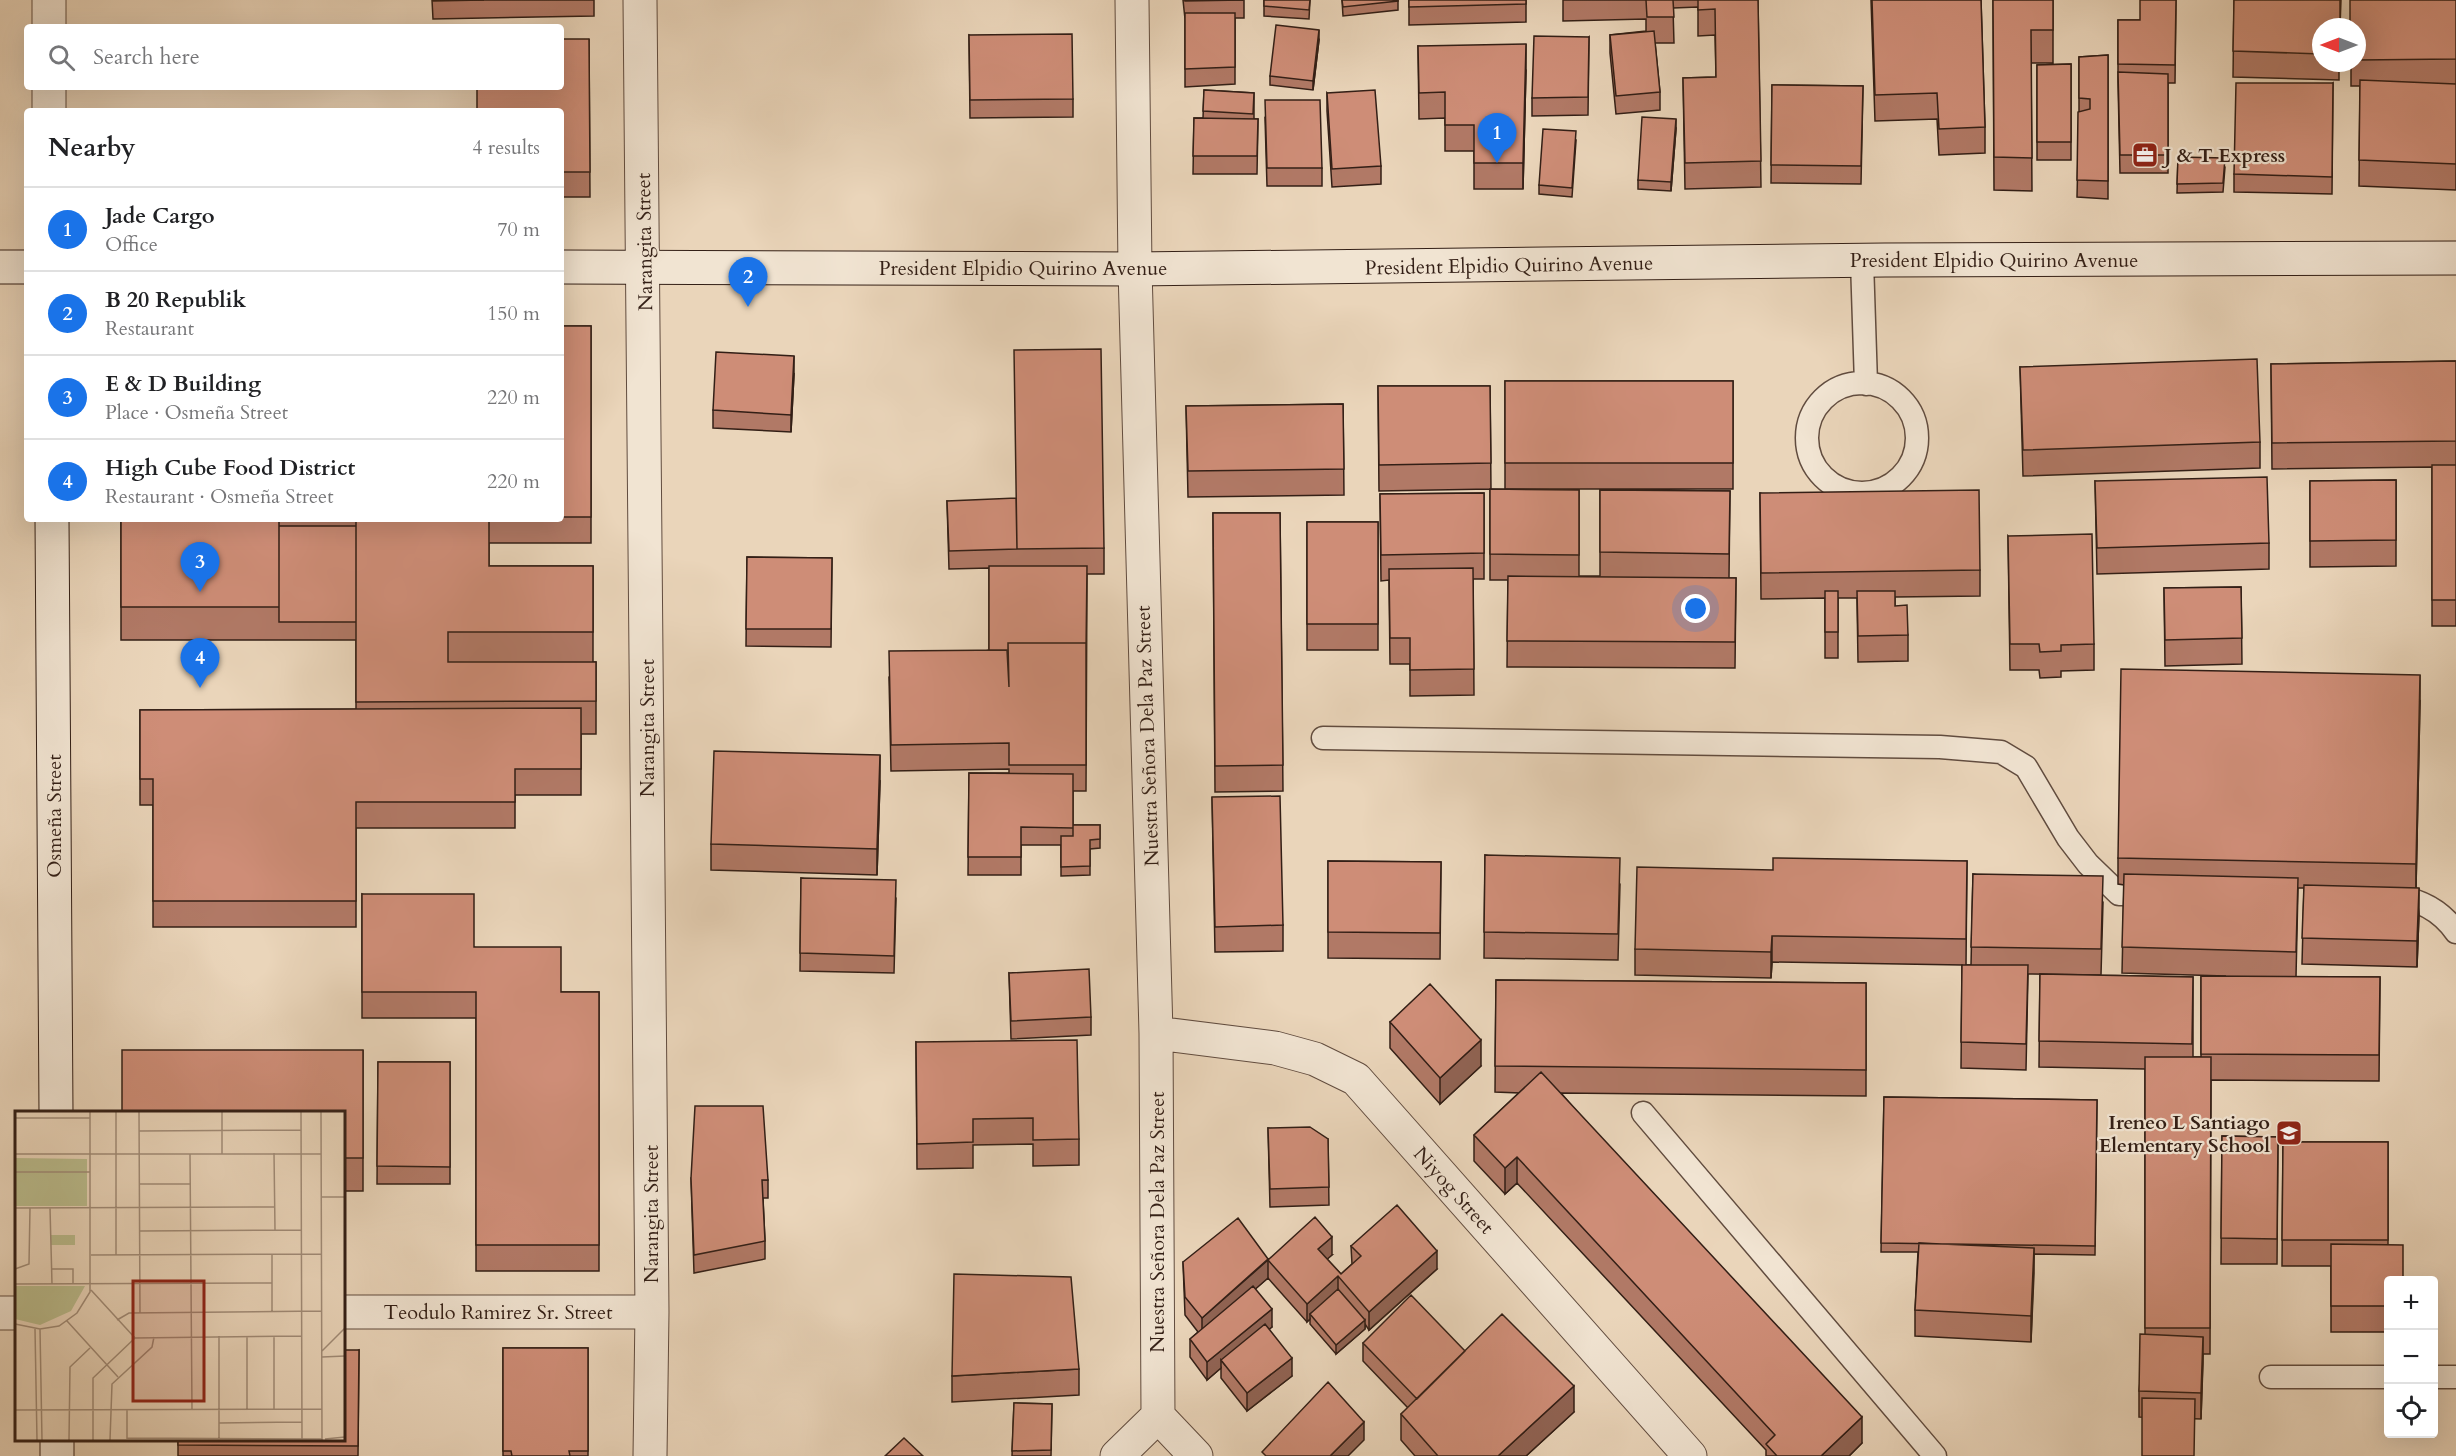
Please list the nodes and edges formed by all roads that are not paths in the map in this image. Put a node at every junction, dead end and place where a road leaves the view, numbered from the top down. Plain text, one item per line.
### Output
1 (49, 0) edge
2 (640, 0) edge
3 (1132, 0) edge
4 (49, 24) edge
5 (49, 90) edge
6 (49, 108) edge
7 (2456, 258) edge
8 (1862, 261) junction
9 (0, 267) edge
10 (24, 267) edge
11 (564, 267) edge
12 (644, 267) junction
13 (1135, 268) junction
14 (1866, 384) junction
15 (52, 522) edge
16 (1323, 738) dead end
17 (2177, 894) edge
18 (2364, 895) edge
19 (2456, 932) edge
20 (1155, 1033) junction
21 (56, 1111) edge
22 (1643, 1113) dead end
23 (345, 1312) edge
24 (652, 1312) junction
25 (2271, 1377) dead end
26 (2384, 1377) edge
27 (2438, 1377) edge
28 (2456, 1377) edge
29 (1158, 1416) junction
30 (1925, 1453) edge
31 (650, 1456) edge
32 (1117, 1456) edge
33 (1196, 1456) edge
34 (1690, 1456) edge

1 - 4 street
2 - 12 street, Narangita Street
3 - 13 street, Nuestra Señora Dela Paz Street
5 - 6 street
7 - 8 street, President Elpidio Quirino Avenue
8 - 13 street, President Elpidio Quirino Avenue
8 - 14 lane
9 - 10 street
11 - 12 street, President Elpidio Quirino Avenue
12 - 13 street, President Elpidio Quirino Avenue
12 - 24 street, Narangita Street
13 - 20 street, Nuestra Señora Dela Paz Street
14 - 14 lane
15 - 21 street, Osmeña Street
16 - 17 lane
18 - 19 lane
20 - 29 street, Nuestra Señora Dela Paz Street
20 - 34 street, Niyog Street
22 - 30 lane
23 - 24 street, Teodulo Ramirez Sr. Street
24 - 31 street, Narangita Street
25 - 26 lane
27 - 28 lane
29 - 32 street
29 - 33 street

